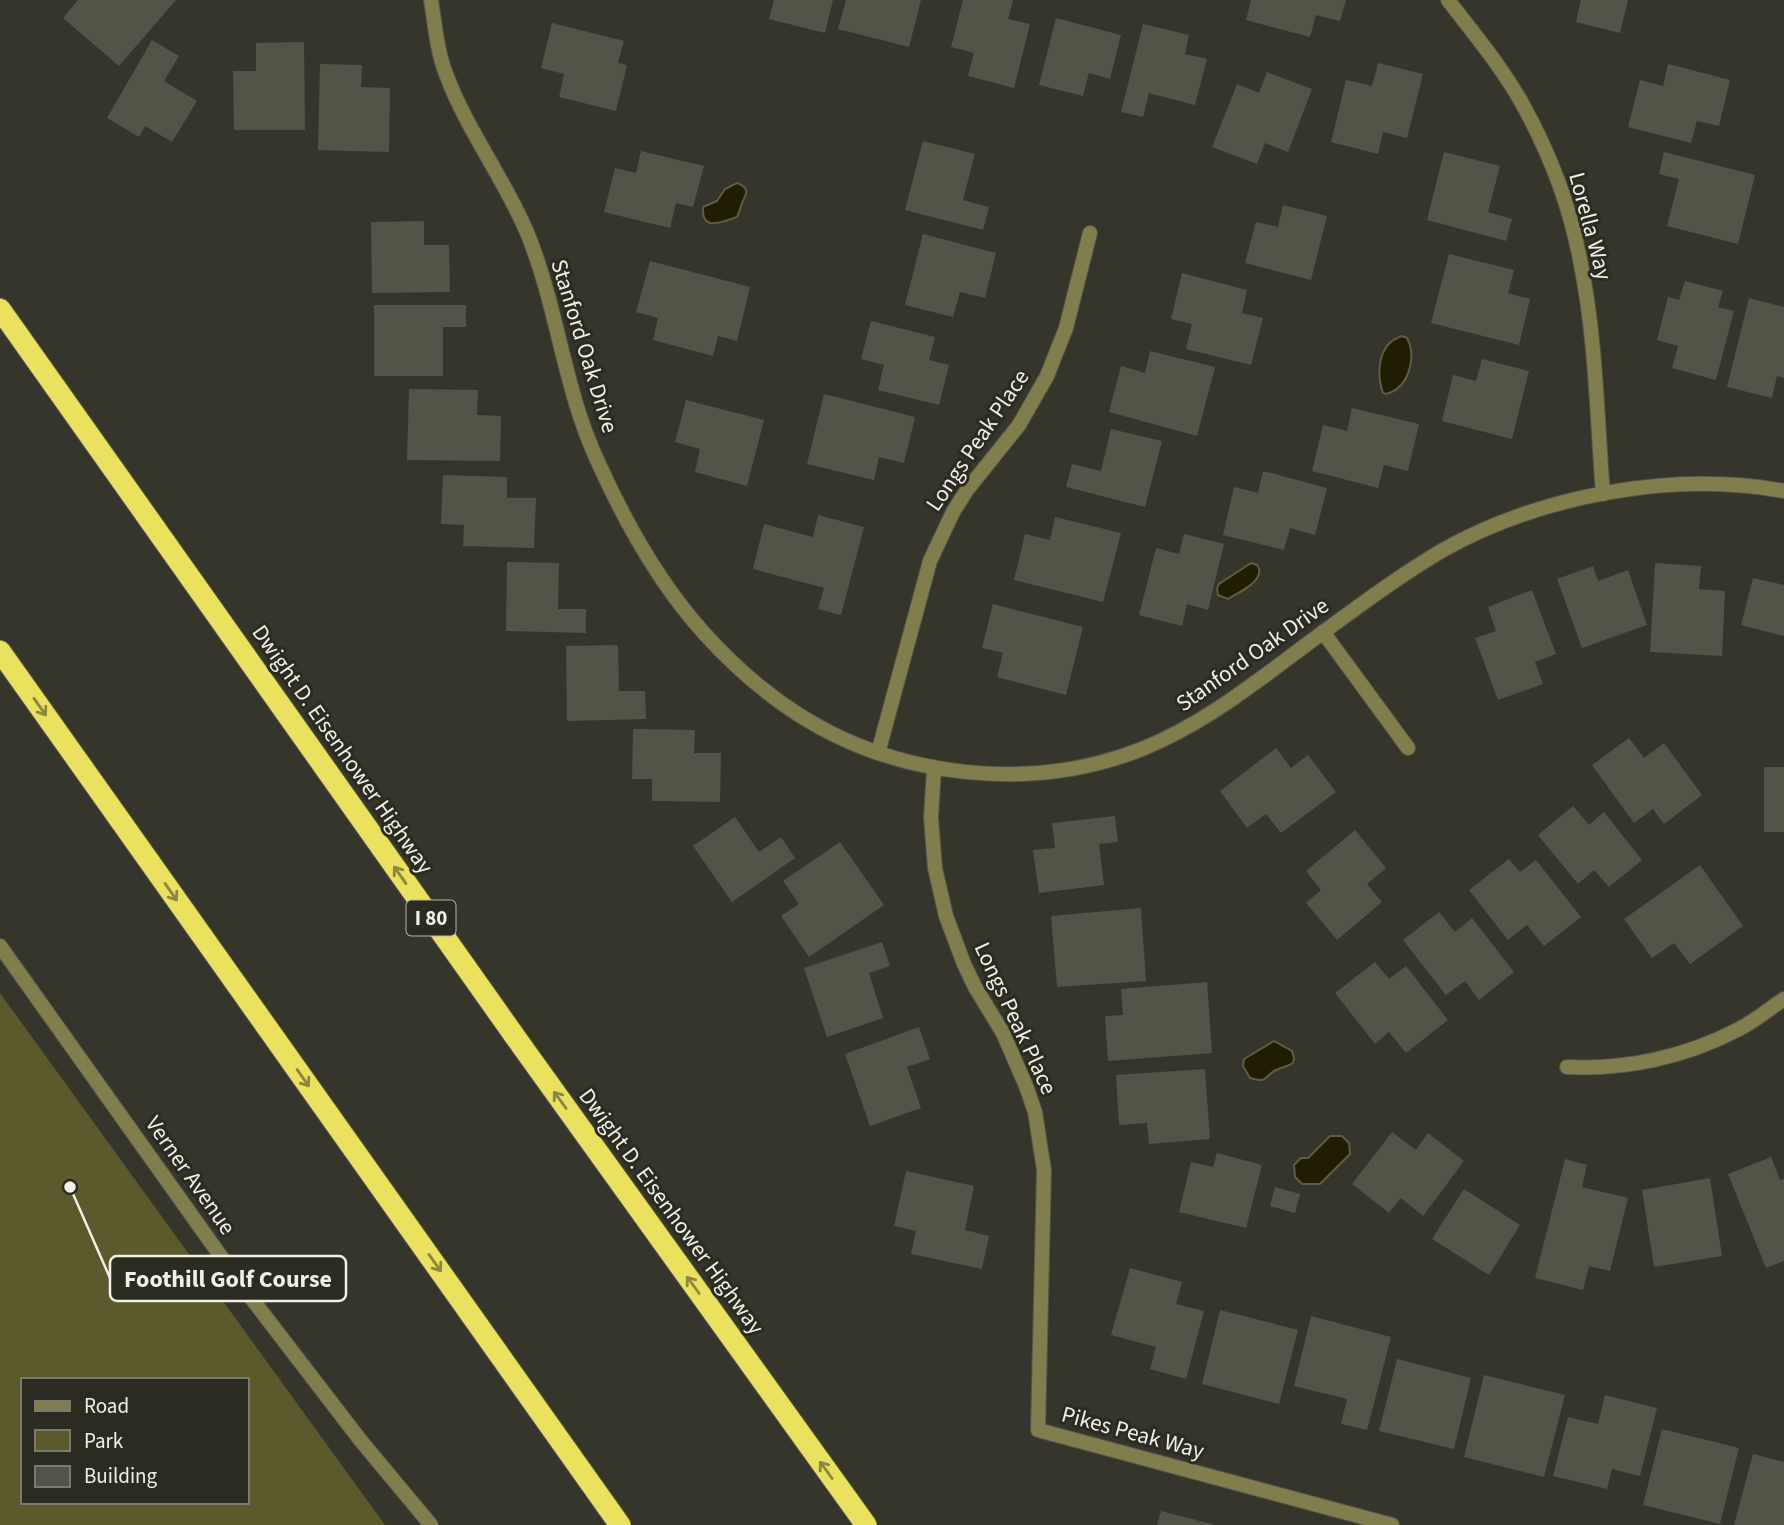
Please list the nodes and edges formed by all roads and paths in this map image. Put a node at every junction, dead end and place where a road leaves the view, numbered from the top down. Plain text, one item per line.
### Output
1 (431, 0) edge
2 (1448, 0) edge
3 (1090, 233) dead end
4 (0, 309) edge
5 (1784, 492) edge
6 (1603, 494) junction
7 (1323, 632) junction
8 (0, 651) edge
9 (1408, 748) dead end
10 (878, 753) junction
11 (934, 768) junction
12 (0, 946) edge
13 (1784, 999) edge
14 (1567, 1067) dead end
15 (1045, 1206) joint
16 (430, 1525) edge
17 (620, 1525) edge
18 (866, 1525) edge
19 (1392, 1525) edge

1 - 10 street, Stanford Oak Drive
2 - 6 street, Lorella Way
3 - 10 street, Longs Peak Place
18 -> 4 highway, Dwight D. Eisenhower Highway / I 80
5 - 6 street, Stanford Oak Drive
6 - 7 street, Stanford Oak Drive
7 - 9 street
7 - 11 street, Stanford Oak Drive
8 -> 17 highway
10 - 11 street, Stanford Oak Drive
11 - 15 street, Longs Peak Place
12 - 16 street, Verner Avenue
13 - 14 street
15 - 19 street, Pikes Peak Way

